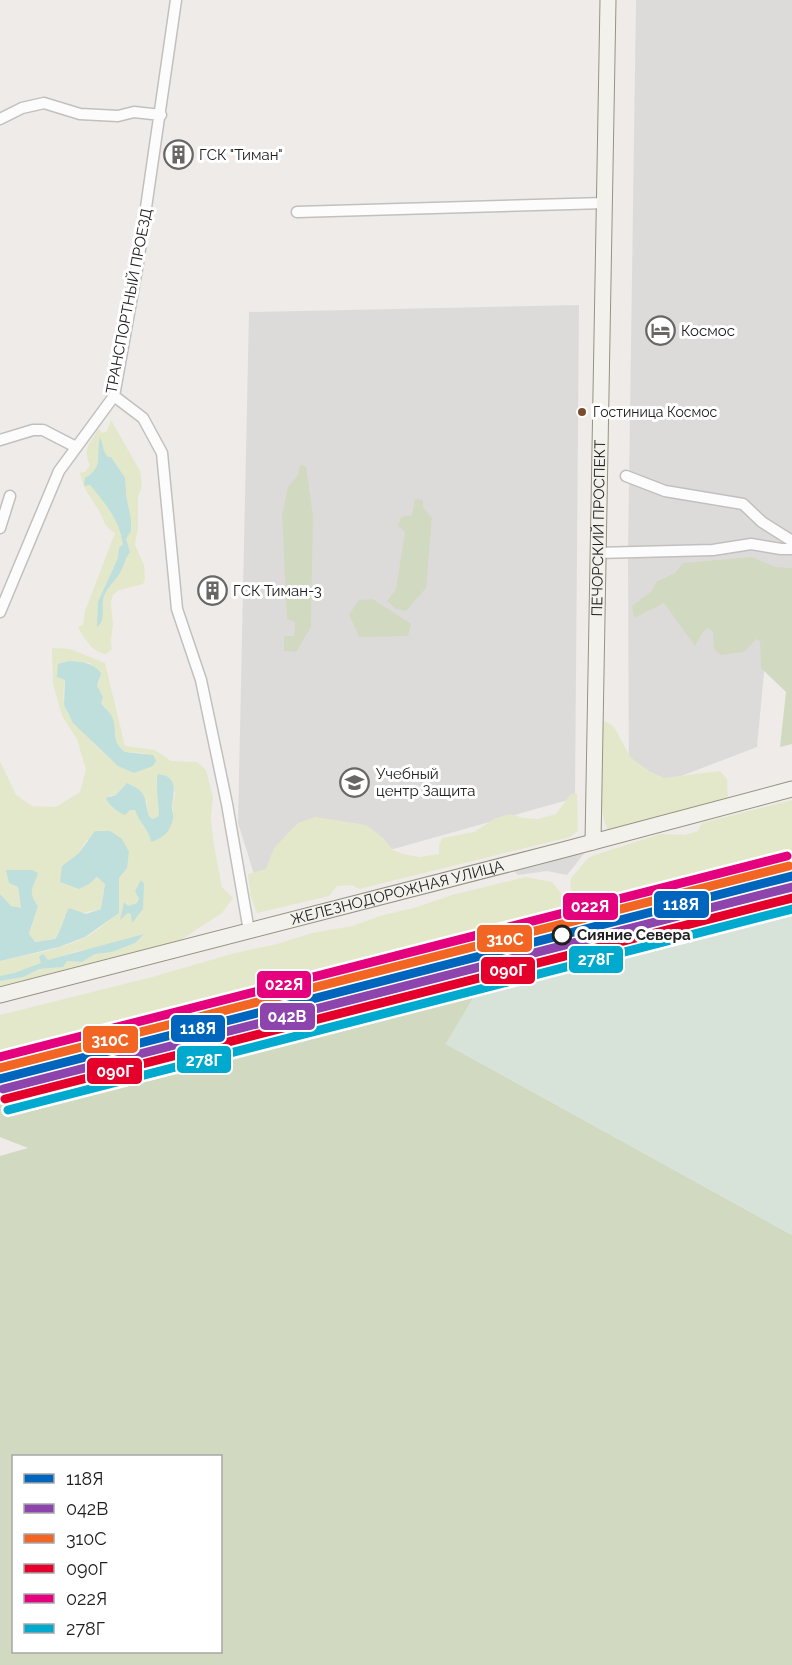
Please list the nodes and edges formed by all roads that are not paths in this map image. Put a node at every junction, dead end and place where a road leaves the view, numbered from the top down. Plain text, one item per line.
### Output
1 (176, 0) edge
2 (608, 0) edge
3 (161, 115) junction
4 (0, 119) edge
5 (605, 203) junction
6 (297, 212) dead end
7 (114, 396) junction
8 (0, 441) edge
9 (76, 447) junction
10 (626, 476) dead end
11 (10, 496) dead end
12 (0, 528) edge
13 (792, 542) edge
14 (792, 549) edge
15 (597, 553) junction
16 (0, 612) edge
17 (792, 789) edge
18 (593, 842) junction
19 (249, 931) junction
20 (0, 994) edge

1 - 3 street, ТРАНСПОРТНЫЙ ПРОЕЗД
2 - 5 main road, ПЕЧОРСКИЙ ПРОСПЕКТ
3 - 4 street
3 - 7 street, ТРАНСПОРТНЫЙ ПРОЕЗД
5 - 6 street
5 - 15 main road, ПЕЧОРСКИЙ ПРОСПЕКТ
7 - 9 street, ТРАНСПОРТНЫЙ ПРОЕЗД
7 - 19 street
8 - 9 street
9 - 16 street, ТРАНСПОРТНЫЙ ПРОЕЗД
10 - 13 street
11 - 12 street
14 - 15 street
15 - 18 main road, ПЕЧОРСКИЙ ПРОСПЕКТ
17 - 18 main road, ЖЕЛЕЗНОДОРОЖНАЯ УЛИЦА
18 - 19 main road, ЖЕЛЕЗНОДОРОЖНАЯ УЛИЦА
19 - 20 main road, ЖЕЛЕЗНОДОРОЖНАЯ УЛИЦА

